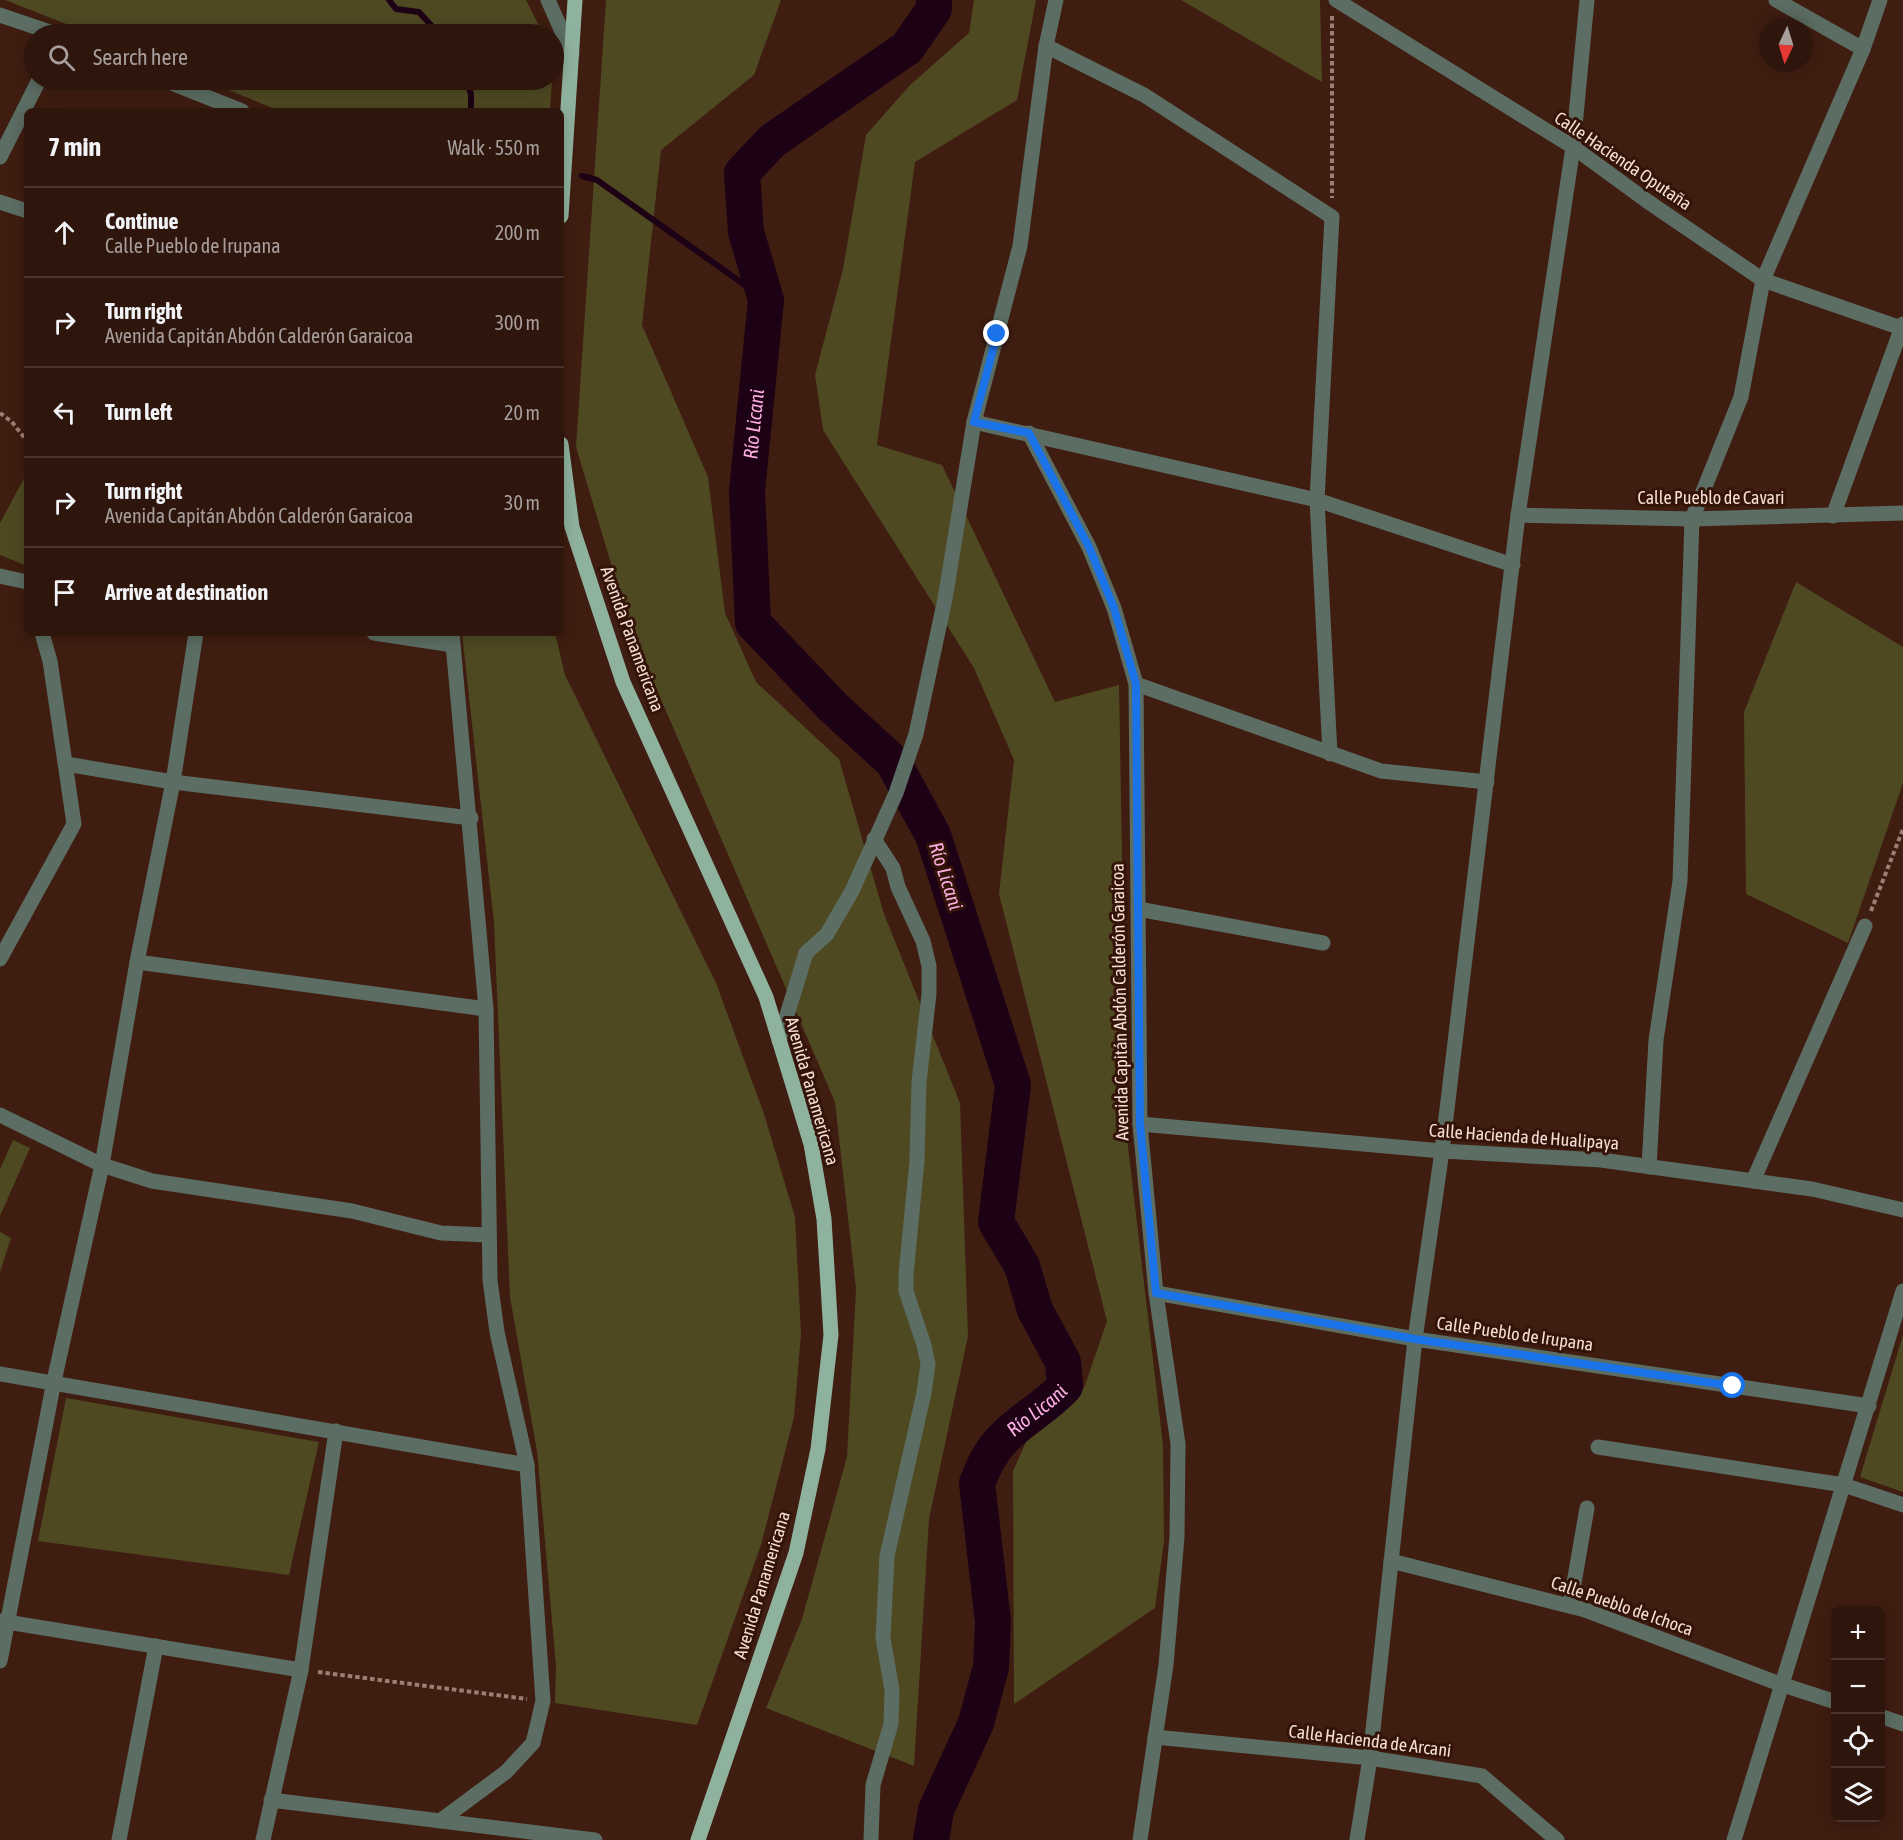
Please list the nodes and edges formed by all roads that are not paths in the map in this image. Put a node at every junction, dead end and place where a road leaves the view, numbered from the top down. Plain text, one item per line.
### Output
1 (548, 0) edge
2 (575, 0) edge
3 (1056, 0) edge
4 (1587, 0) edge
5 (1776, 0) edge
6 (1880, 0) edge
7 (1334, 6) edge
8 (0, 15) edge
9 (27, 24) edge
10 (559, 24) edge
11 (564, 36) edge
12 (1046, 46) junction
13 (1863, 49) junction
14 (572, 54) junction
15 (34, 90) edge
16 (189, 90) edge
17 (25, 108) edge
18 (234, 108) edge
19 (24, 110) edge
20 (1573, 147) junction
21 (0, 157) edge
22 (564, 172) edge
23 (0, 202) edge
24 (24, 210) edge
25 (1763, 280) junction
26 (1902, 326) edge
27 (974, 422) junction
28 (1029, 433) junction
29 (564, 467) edge
30 (1317, 500) junction
31 (1903, 513) edge
32 (1518, 515) junction
33 (1833, 516) junction
34 (1692, 519) junction
35 (1513, 565) junction
36 (0, 576) edge
37 (24, 581) edge
38 (43, 636) edge
39 (196, 636) edge
40 (414, 636) edge
41 (453, 639) edge
42 (1136, 684) junction
43 (1330, 754) junction
44 (66, 764) junction
45 (173, 782) junction
46 (1487, 782) junction
47 (471, 818) junction
48 (874, 839) junction
49 (1138, 909) junction
50 (1866, 926) road end
51 (1323, 943) dead end
52 (0, 959) edge
53 (137, 962) junction
54 (486, 1009) junction
55 (779, 1041) junction
56 (0, 1115) edge
57 (1140, 1124) junction
58 (1442, 1151) junction
59 (102, 1165) junction
60 (1649, 1167) junction
61 (1753, 1181) junction
62 (1903, 1210) edge
63 (489, 1234) junction
64 (1903, 1291) edge
65 (1156, 1293) junction
66 (1415, 1339) junction
67 (0, 1374) edge
68 (54, 1381) junction
69 (1869, 1406) junction
70 (336, 1431) junction
71 (1598, 1447) dead end
72 (527, 1466) junction
73 (1844, 1485) junction
74 (1903, 1505) edge
75 (1587, 1508) dead end
76 (1391, 1561) junction
77 (1570, 1606) junction
78 (4, 1621) edge
79 (156, 1646) junction
80 (0, 1661) edge
81 (301, 1670) junction
82 (1780, 1684) junction
83 (1831, 1700) edge
84 (1885, 1717) edge
85 (1903, 1724) edge
86 (1155, 1737) junction
87 (1370, 1758) junction
88 (271, 1800) junction
89 (440, 1821) junction
90 (119, 1840) edge
91 (263, 1840) edge
92 (595, 1840) edge
93 (698, 1840) edge
94 (871, 1840) edge
95 (1140, 1840) edge
96 (1357, 1840) edge
97 (1557, 1840) edge
98 (1734, 1840) edge

1 - 10 street
2 - 14 main road
3 - 12 street
4 - 20 street
5 - 13 street
6 - 13 street
7 - 20 street, Calle Hacienda Oputaña
8 - 9 street
11 - 14 street
12 - 27 street
12 - 30 street
13 - 25 street
14 - 22 main road
15 - 17 street
16 - 18 street
19 - 21 street
20 - 25 street, Calle Hacienda Oputaña
20 - 32 street
23 - 24 street
25 - 26 street, Calle Hacienda Oputaña
25 - 34 street
26 - 33 street
27 - 28 street
27 - 48 street
28 - 30 street
28 - 42 street, Avenida Capitán Abdón Calderón Garaicoa
29 - 55 main road, Avenida Panamericana
30 - 35 street
30 - 43 street
31 - 33 street, Calle Pueblo de Cavari
32 - 34 street, Calle Pueblo de Cavari
32 - 35 street
33 - 34 street, Calle Pueblo de Cavari
34 - 60 street
35 - 46 street
36 - 37 street
38 - 44 street
39 - 45 street
40 - 41 street
41 - 47 street
42 - 43 street
42 - 49 street, Avenida Capitán Abdón Calderón Garaicoa
43 - 46 street
44 - 45 street
44 - 52 street
45 - 47 street
45 - 53 street
46 - 58 street
47 - 54 street
48 - 55 street
48 - 94 street
49 - 51 street
49 - 57 street, Avenida Capitán Abdón Calderón Garaicoa
50 - 61 street
53 - 54 street
53 - 59 street
54 - 63 street
55 - 93 main road, Avenida Panamericana
56 - 59 street
57 - 58 street, Calle Hacienda de Hualipaya
57 - 65 street, Avenida Capitán Abdón Calderón Garaicoa
58 - 60 street, Calle Hacienda de Hualipaya
58 - 66 street
59 - 63 street
59 - 68 street
60 - 61 street, Calle Hacienda de Hualipaya
61 - 62 street, Calle Hacienda de Hualipaya
63 - 72 street
64 - 69 street
65 - 66 street, Calle Pueblo de Irupana
65 - 86 street, Avenida Capitán Abdón Calderón Garaicoa
66 - 69 street, Calle Pueblo de Irupana
66 - 76 street
67 - 68 street
68 - 70 street
68 - 78 street
69 - 73 street
70 - 72 street
70 - 81 street
71 - 73 street
72 - 89 street
73 - 74 street
73 - 82 street
75 - 77 street
76 - 77 street, Calle Pueblo de Ichoca
76 - 87 street
77 - 82 street, Calle Pueblo de Ichoca
78 - 79 street
78 - 80 street
79 - 81 street
79 - 90 street
81 - 88 street
82 - 83 street, Calle Pueblo de Ichoca
82 - 98 street
84 - 85 street
86 - 87 street, Calle Hacienda de Arcani
86 - 95 street, Avenida Capitán Abdón Calderón Garaicoa
87 - 96 street
87 - 97 street, Calle Hacienda de Arcani
88 - 89 street
88 - 91 street
89 - 92 street

